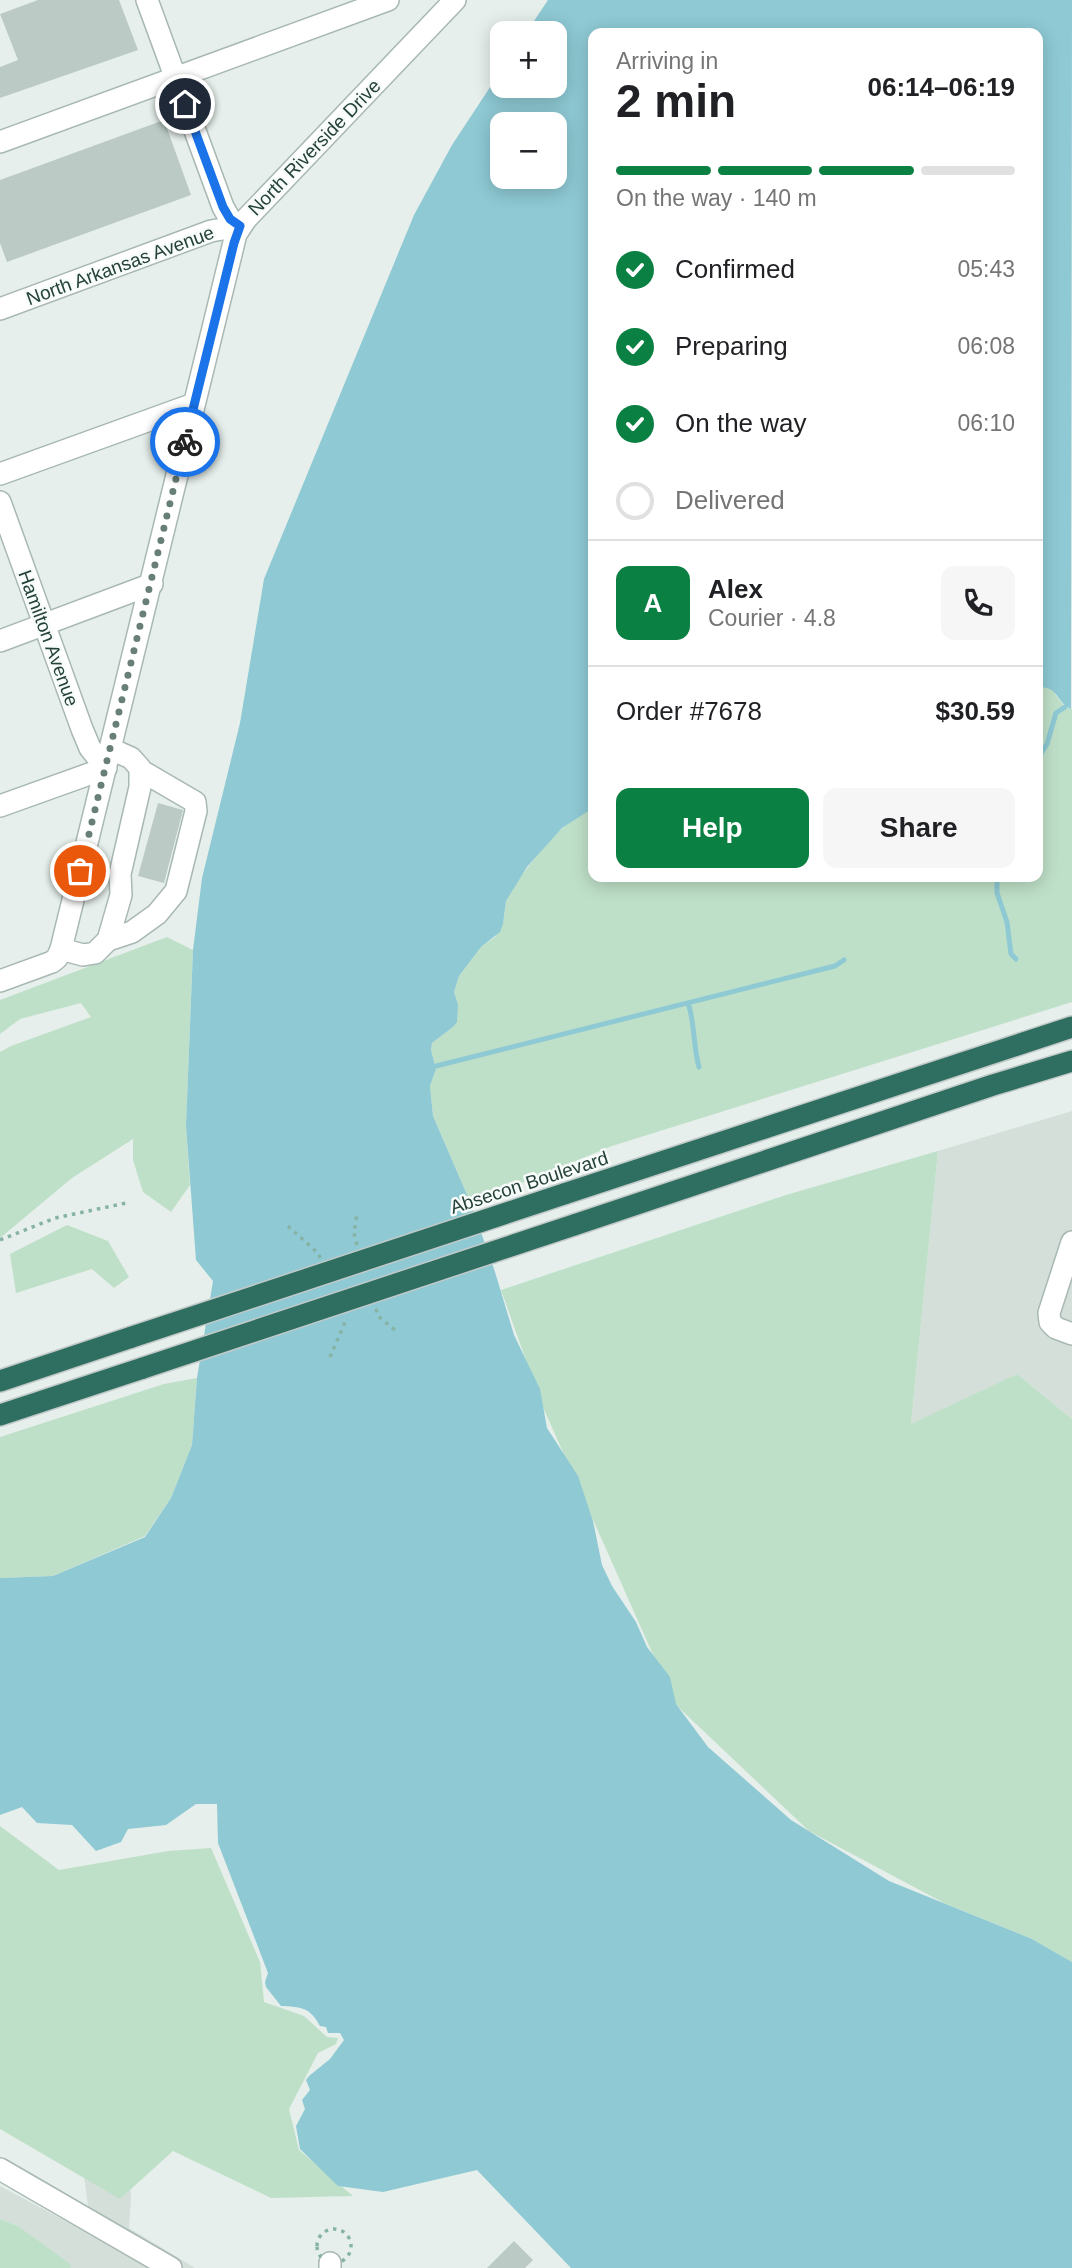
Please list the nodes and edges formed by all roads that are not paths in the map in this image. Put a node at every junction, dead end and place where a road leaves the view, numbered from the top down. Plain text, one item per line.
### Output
1 (147, 0) edge
2 (387, 0) edge
3 (455, 0) edge
4 (176, 78) junction
5 (0, 142) edge
6 (240, 226) junction
7 (0, 309) edge
8 (194, 404) junction
9 (0, 474) edge
10 (0, 502) edge
11 (152, 584) junction
12 (44, 625) junction
13 (0, 641) edge
14 (108, 758) junction
15 (140, 770) junction
16 (0, 806) edge
17 (108, 940) junction
18 (61, 949) junction
19 (0, 981) edge
20 (1072, 1027) edge
21 (1072, 1061) edge
22 (1072, 1068) edge
23 (1037, 1071) junction
24 (1072, 1242) edge
25 (1072, 1334) edge
26 (0, 1381) edge
27 (0, 1415) edge
28 (0, 2169) edge
29 (171, 2268) edge

1 - 4 street
2 - 4 street
3 - 6 street, North Riverside Drive
4 - 5 street
4 - 6 street
6 - 7 street, North Arkansas Avenue
6 - 8 street, North Riverside Drive
8 - 9 street
8 - 11 street, North Riverside Drive
10 - 12 street, Hamilton Avenue
11 - 12 street
11 - 14 street, North Riverside Drive
12 - 13 street
12 - 14 street, Hamilton Avenue
14 - 15 street
14 - 16 street
14 - 18 street, North Riverside Drive
15 - 17 street
15 - 17 street
17 - 18 street
18 - 19 street
20 - 26 highway, Absecon Boulevard, bridge
21 - 23 highway
22 - 23 highway
23 - 27 highway, bridge
24 - 25 street
28 - 29 street

